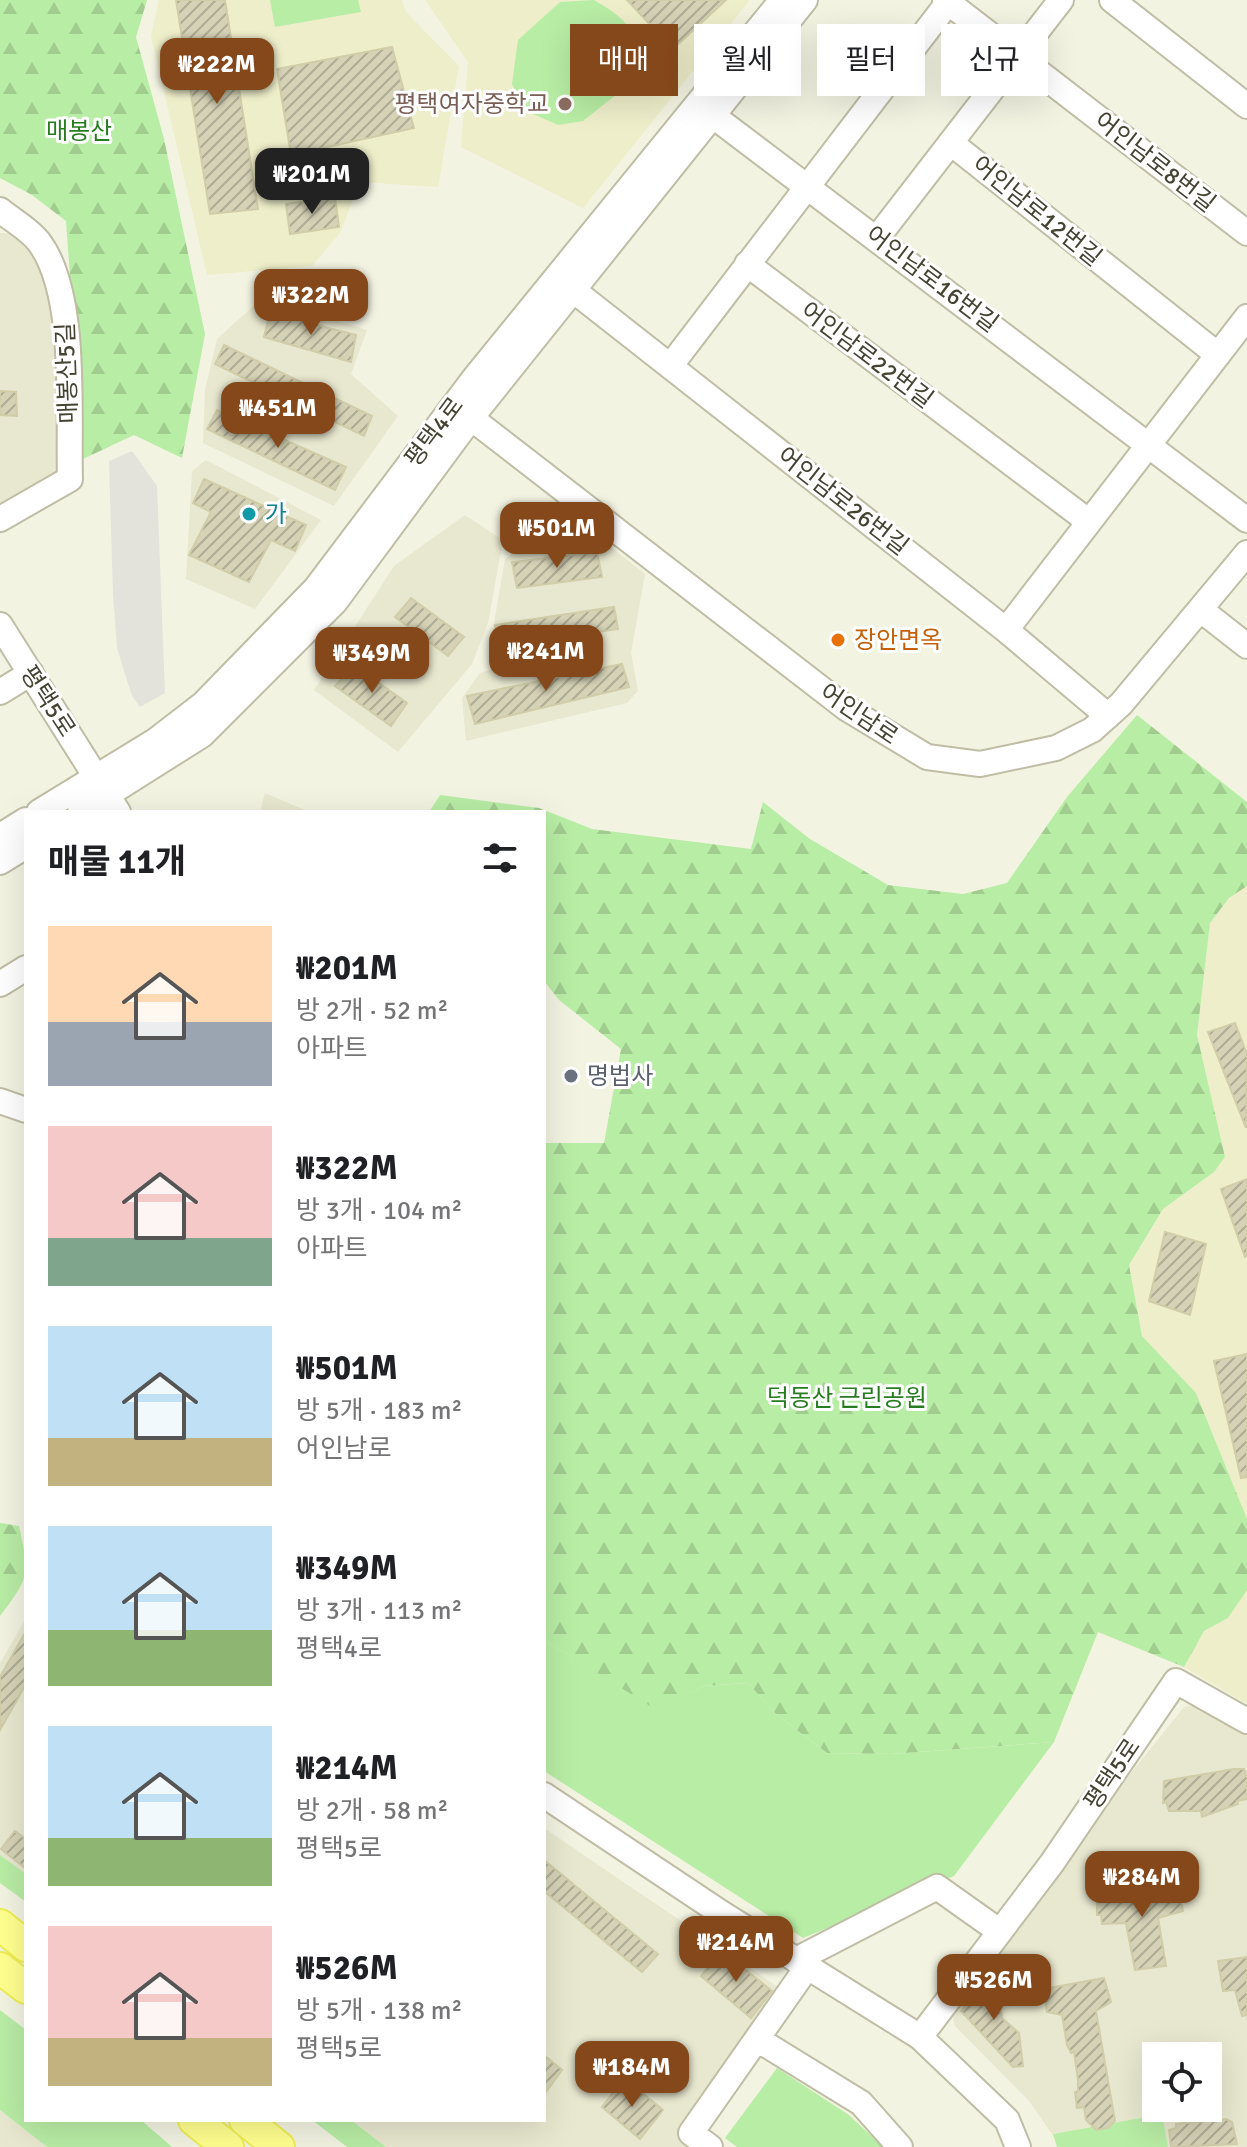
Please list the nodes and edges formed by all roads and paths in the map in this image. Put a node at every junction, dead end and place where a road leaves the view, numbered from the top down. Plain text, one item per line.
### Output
1 (782, 0) edge
2 (805, 0) edge
3 (1061, 0) edge
4 (1112, 0) edge
5 (948, 1) edge
6 (977, 24) edge
7 (1042, 24) edge
8 (1048, 80) edge
9 (987, 96) edge
10 (1247, 106) edge
11 (712, 115) junction
12 (951, 143) junction
13 (807, 184) junction
14 (0, 210) edge
15 (1247, 233) edge
16 (877, 238) junction
17 (747, 264) junction
18 (573, 290) junction
19 (1247, 317) edge
20 (1218, 355) junction
21 (671, 365) junction
22 (471, 418) junction
23 (1150, 445) junction
24 (0, 519) edge
25 (1247, 520) edge
26 (1088, 521) junction
27 (1247, 553) edge
28 (1201, 610) junction
29 (0, 625) edge
30 (1006, 630) junction
31 (1247, 646) edge
32 (31, 673) junction
33 (0, 692) edge
34 (1108, 716) junction
35 (107, 794) edge
36 (47, 810) edge
37 (83, 810) edge
38 (24, 821) edge
39 (0, 836) edge
40 (24, 847) edge
41 (0, 862) edge
42 (24, 969) edge
43 (0, 984) edge
44 (0, 1101) edge
45 (24, 1109) edge
46 (1247, 1721) edge
47 (546, 1796) edge
48 (0, 1925) edge
49 (999, 1931) junction
50 (24, 1944) edge
51 (802, 1963) junction
52 (0, 1968) edge
53 (24, 1986) edge
54 (920, 2037) junction
55 (757, 2039) junction
56 (196, 2122) edge
57 (248, 2122) edge
58 (224, 2145) edge
59 (279, 2147) edge
60 (710, 2147) edge
61 (900, 2147) edge
62 (1018, 2147) edge

1 - 35 street, 평택4로
2 - 11 street, 평택4로
3 - 7 street
4 - 10 street
5 - 6 street, 어인남로8번길
5 - 13 street, 어인남로8번길
8 - 15 street, 어인남로8번길
9 - 12 street
11 - 13 street, 어인남로16번길
11 - 18 street, 평택4로
12 - 16 street, 어인남로12번길
12 - 20 street, 어인남로12번길
13 - 16 street, 어인남로16번길
13 - 17 street, 어인남로8번길
14 - 24 street, 매봉산5길
16 - 23 street, 어인남로16번길
17 - 21 street
17 - 26 street, 어인남로22번길
18 - 21 street, 어인남로26번길
18 - 22 street, 평택4로
19 - 20 street
20 - 23 street
21 - 30 street, 어인남로26번길
22 - 34 street, 어인남로
22 - 35 street, 평택4로
23 - 25 street, 어인남로16번길
23 - 26 street
26 - 30 street
27 - 28 street, 어인남로
28 - 31 street
28 - 34 street, 어인남로
29 - 32 street, 평택5로
30 - 34 street, 어인남로26번길
32 - 33 street
32 - 35 street, 평택5로
35 - 36 street, 평택4로
35 - 37 street, 평택4로
38 - 39 street
40 - 41 street
42 - 43 street
44 - 45 street
46 - 49 street, 평택5로
47 - 51 street
48 - 50 main road
49 - 51 street
49 - 54 street, 평택5로
51 - 54 street
51 - 55 street
52 - 53 main road
54 - 62 street
55 - 60 street
55 - 61 street
56 - 58 main road
57 - 59 main road

